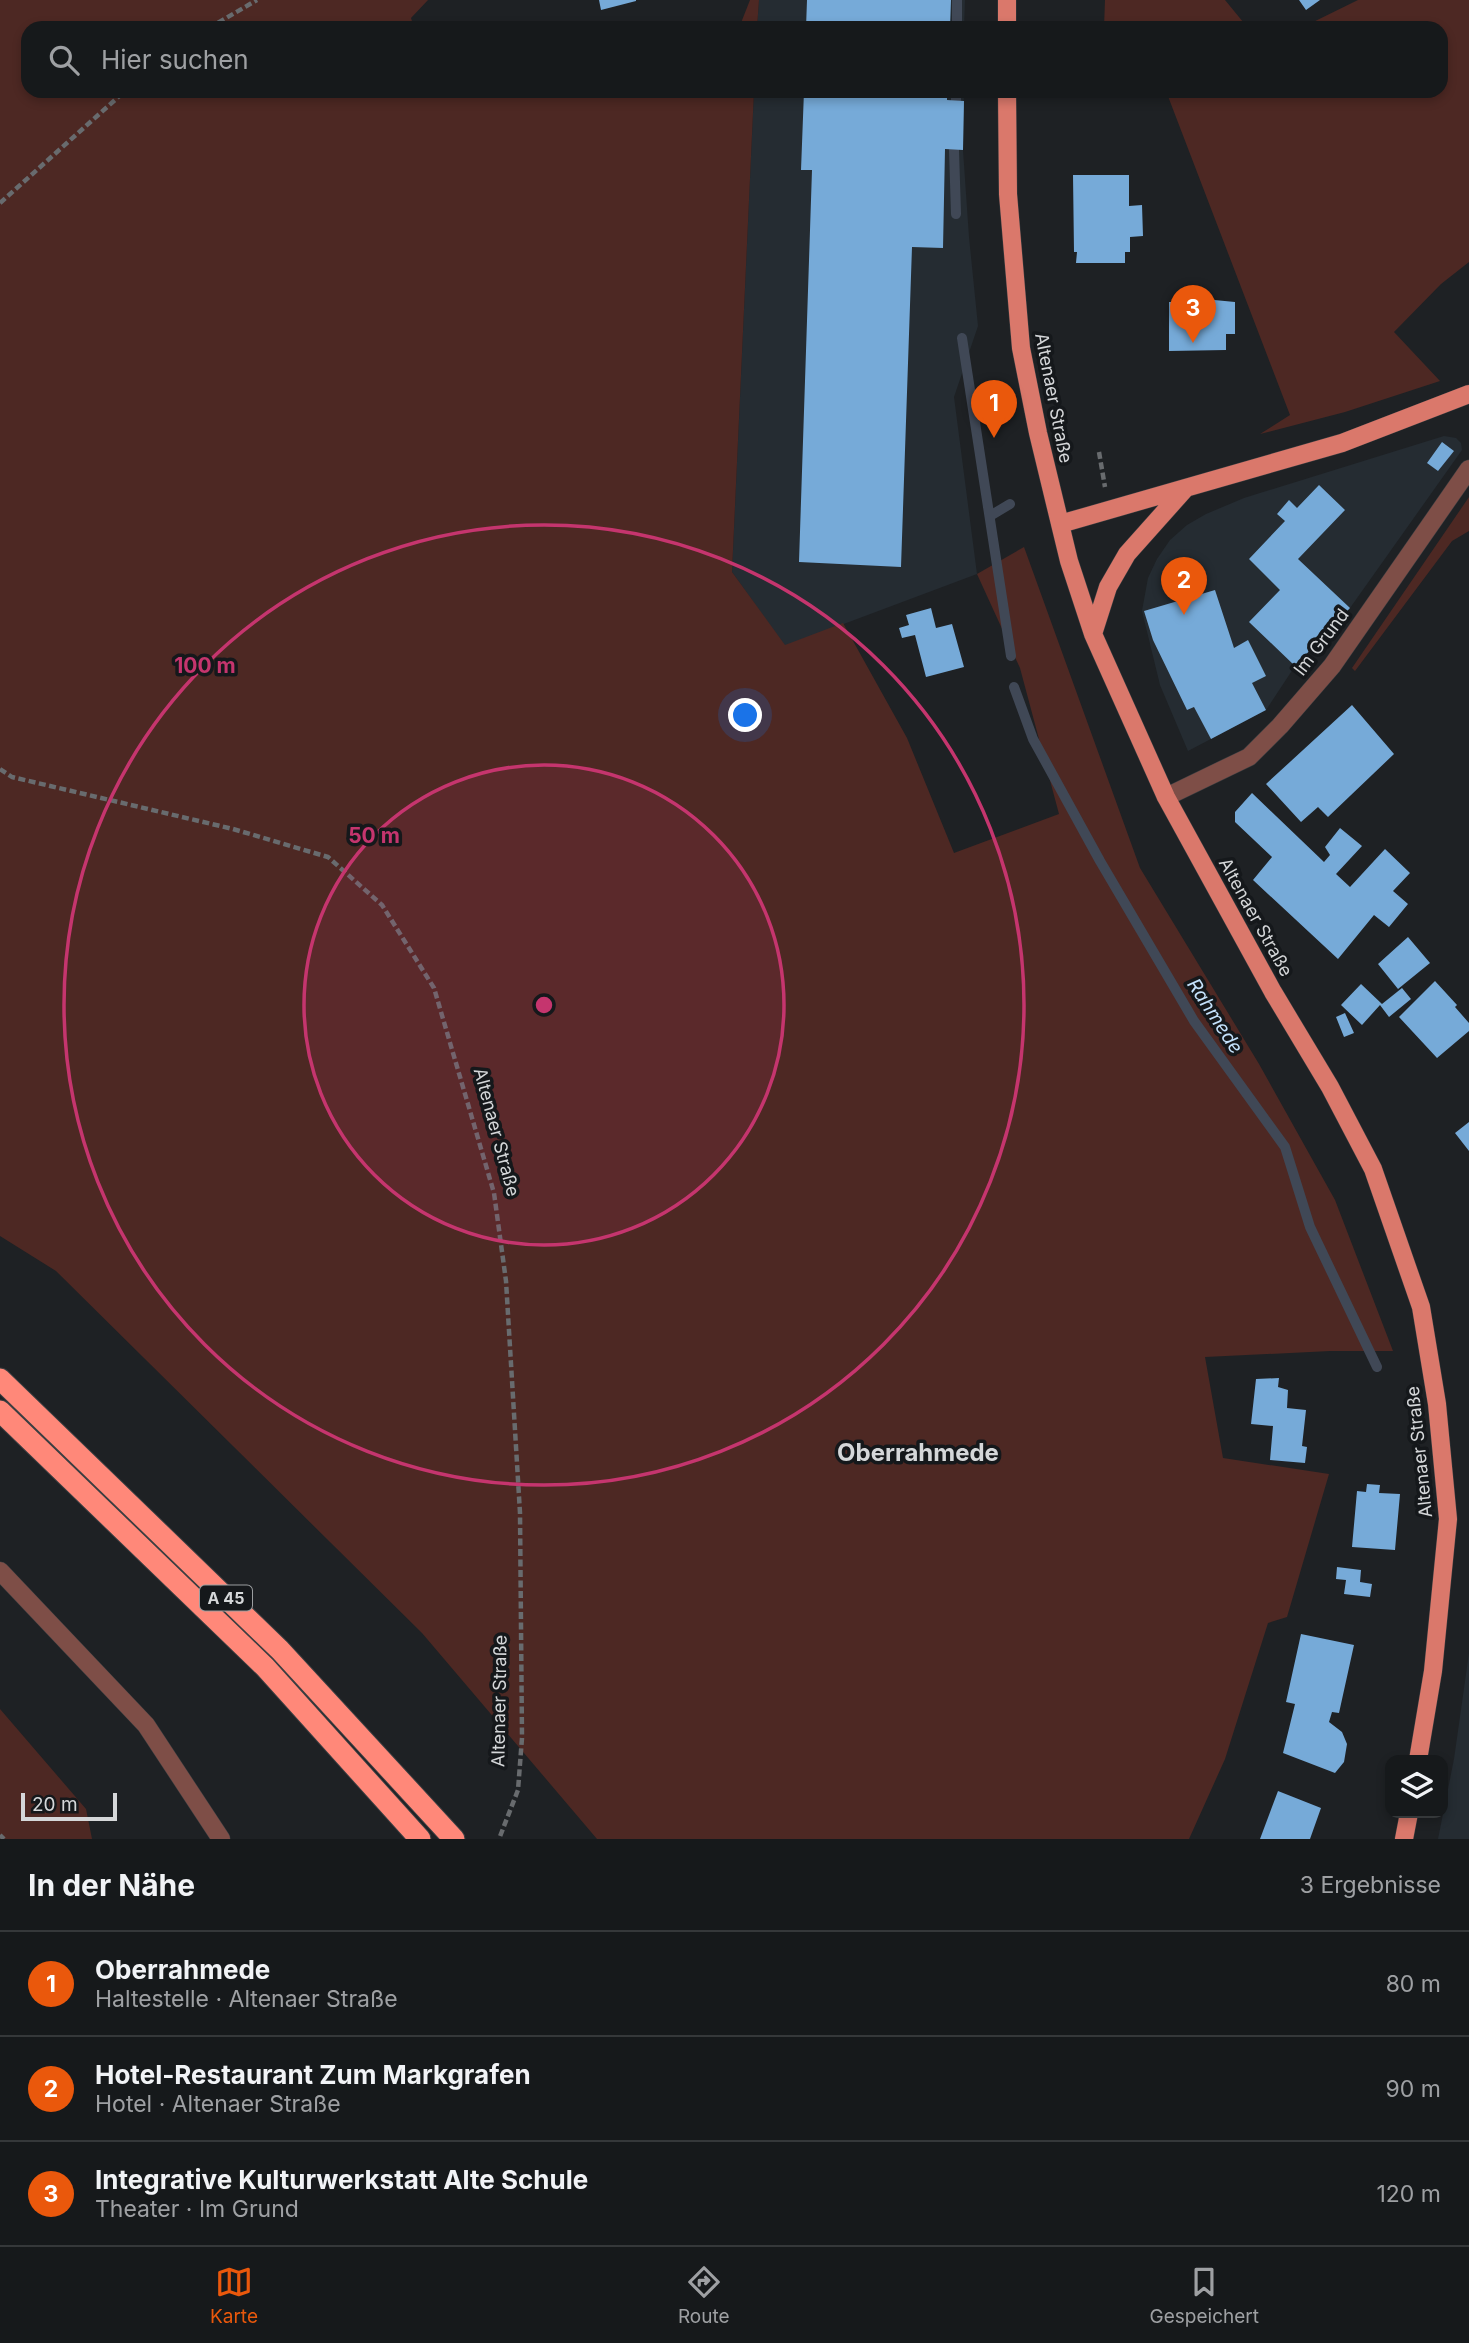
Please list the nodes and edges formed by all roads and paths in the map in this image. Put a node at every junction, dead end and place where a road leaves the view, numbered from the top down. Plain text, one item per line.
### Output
1 (257, 0) edge
2 (1007, 0) edge
3 (221, 21) edge
4 (1007, 21) edge
5 (117, 98) edge
6 (1007, 98) edge
7 (0, 203) edge
8 (1469, 394) edge
9 (1469, 469) edge
10 (1185, 489) junction
11 (1060, 524) junction
12 (1093, 635) junction
13 (0, 769) edge
14 (1166, 797) junction
15 (0, 1379) edge
16 (0, 1410) edge
17 (0, 1571) edge
18 (1419, 1755) edge
19 (1408, 1818) edge
20 (449, 1832) edge
21 (0, 1835) edge
22 (4, 1839) edge
23 (221, 1839) edge
24 (420, 1839) edge
25 (499, 1839) edge
26 (1404, 1839) edge

1 - 3 path
2 - 4 main road
5 - 7 path
6 - 11 main road, Altenaer Straße
8 - 10 main road
9 - 14 street, Im Grund
10 - 11 main road
10 - 12 main road
11 - 12 main road, Altenaer Straße
12 - 14 main road, Altenaer Straße
13 - 25 path, Altenaer Straße
14 - 18 main road, Altenaer Straße
15 - 20 highway, A 45
16 - 24 highway, A 45
17 - 23 street
19 - 26 main road
21 - 22 path

